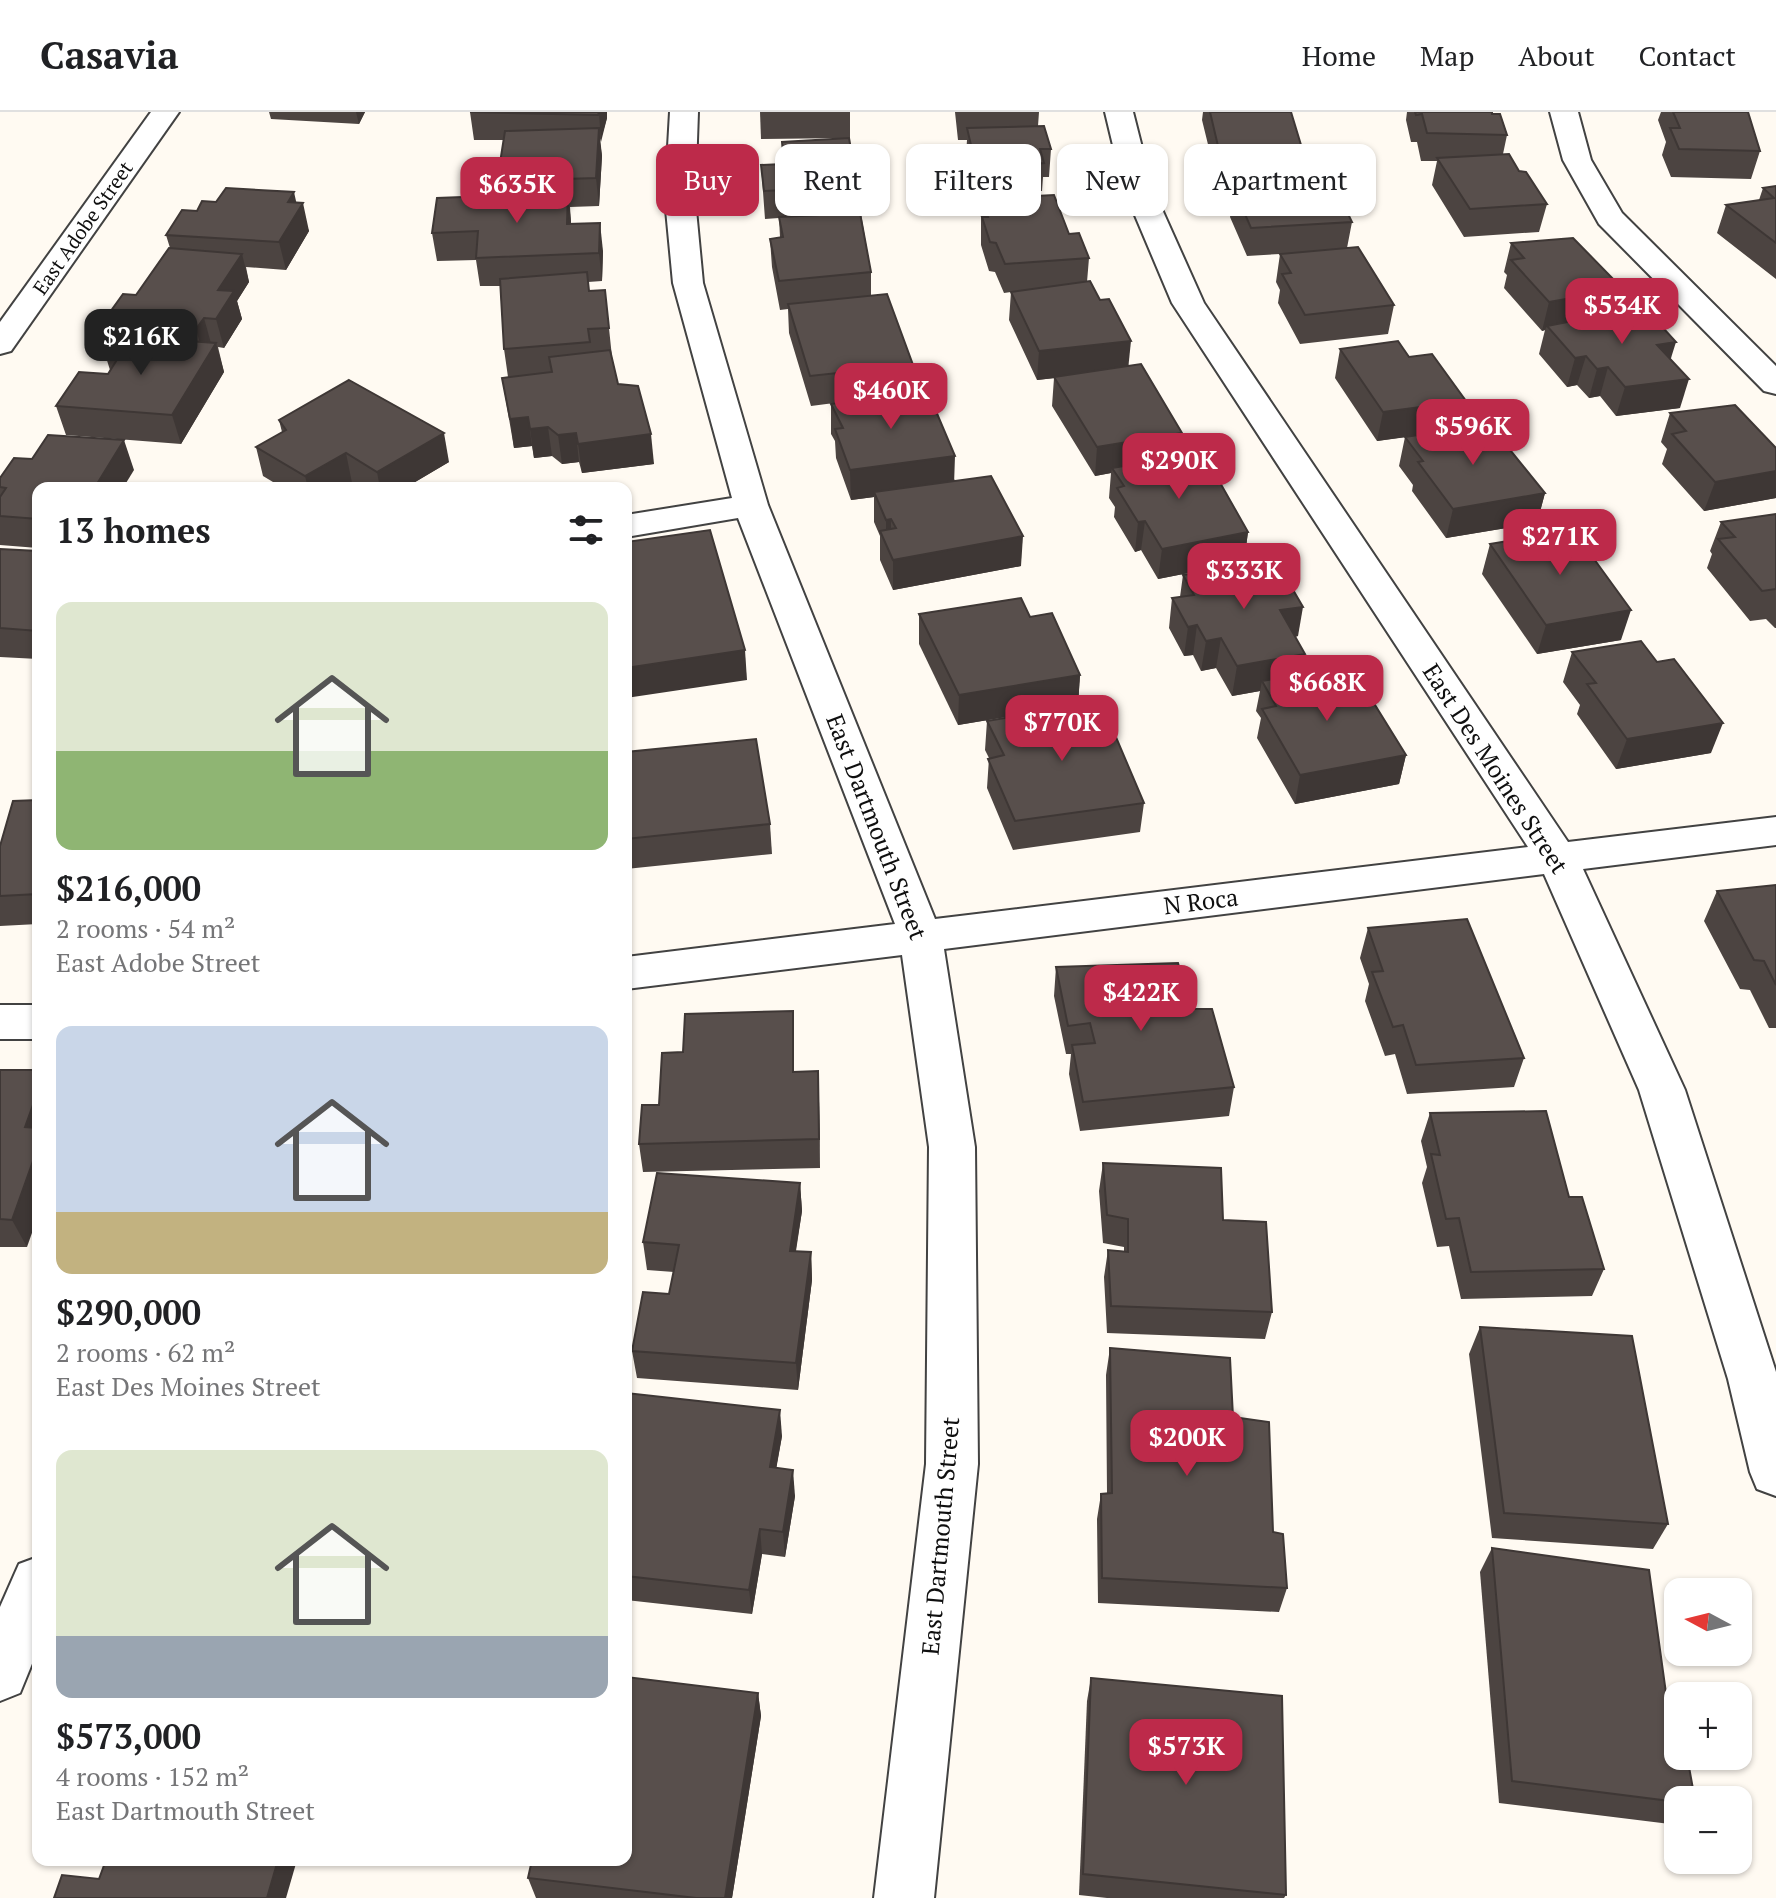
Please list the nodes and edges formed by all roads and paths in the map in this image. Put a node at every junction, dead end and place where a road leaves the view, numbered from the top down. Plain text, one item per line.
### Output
1 (165, 112) edge
2 (684, 112) edge
3 (1119, 112) edge
4 (1564, 112) edge
5 (1776, 342) edge
6 (0, 344) edge
7 (1739, 347) junction
8 (1776, 384) edge
9 (751, 505) junction
10 (632, 525) edge
11 (1776, 831) edge
12 (1557, 858) junction
13 (921, 937) junction
14 (632, 972) edge
15 (0, 1022) edge
16 (32, 1022) edge
17 (1776, 1472) edge
18 (32, 1597) edge
19 (0, 1674) edge
20 (904, 1898) edge

1 - 6 street, East Adobe Street
2 - 9 street, East Dartmouth Street
3 - 12 street, East Des Moines Street
4 - 7 street
5 - 7 street
7 - 8 street
9 - 10 street
9 - 13 street, East Dartmouth Street
11 - 12 street, N Roca
12 - 13 street, N Roca
12 - 17 street, East Des Moines Street
13 - 14 street, N Roca
13 - 20 street, East Dartmouth Street
15 - 16 street
18 - 19 street

